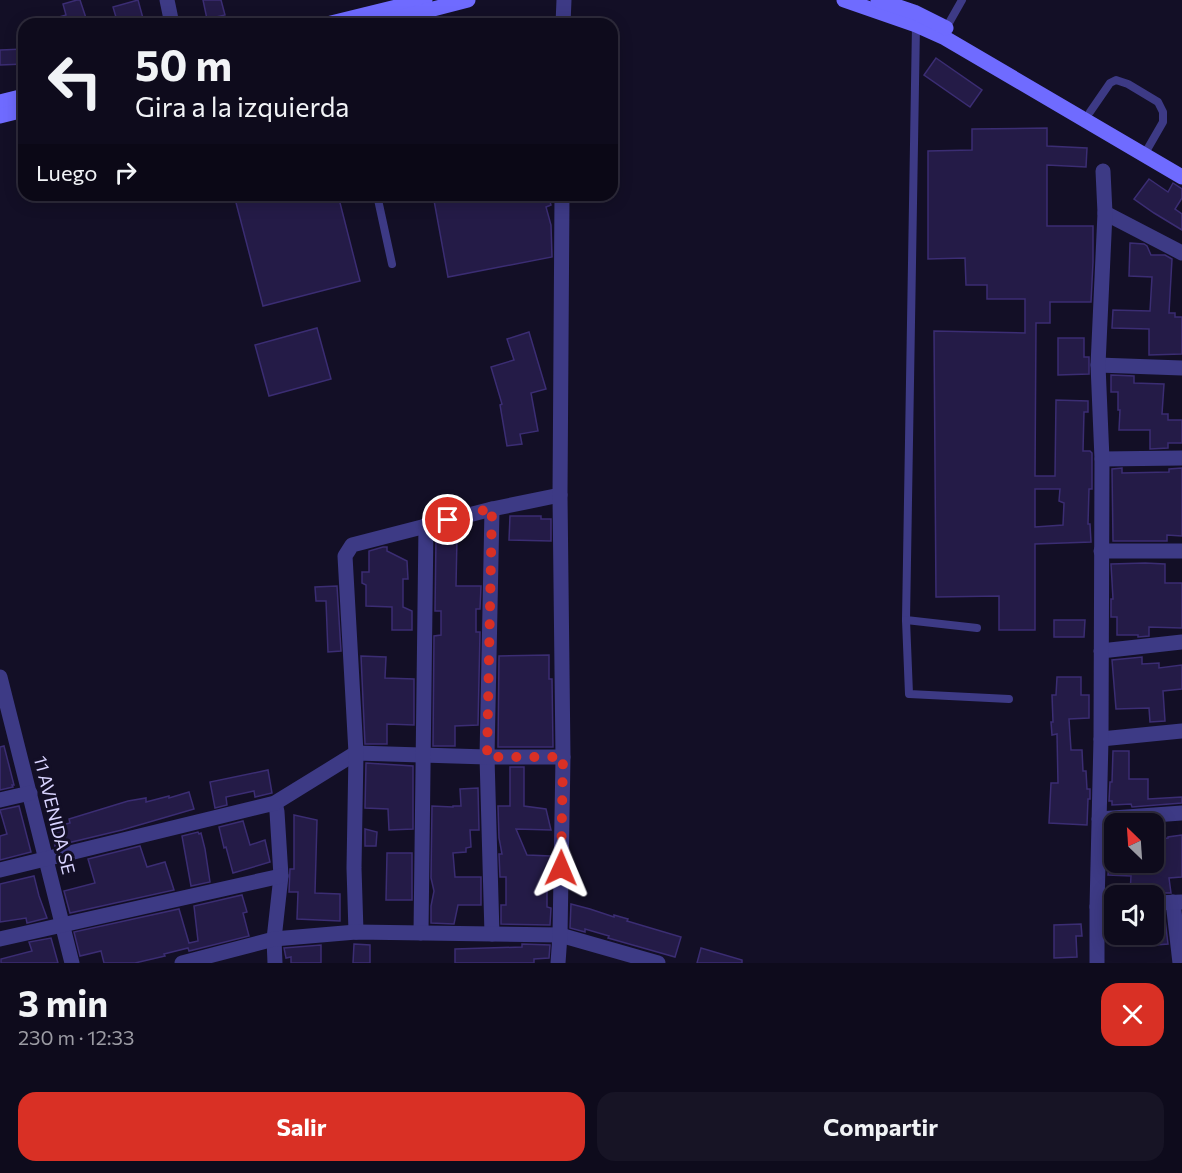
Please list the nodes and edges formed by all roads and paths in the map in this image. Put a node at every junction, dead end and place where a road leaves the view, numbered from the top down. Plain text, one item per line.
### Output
1 (166, 0) edge
2 (425, 0) edge
3 (468, 0) edge
4 (564, 0) edge
5 (844, 0) edge
6 (878, 0) edge
7 (962, 0) edge
8 (391, 4) edge
9 (170, 18) edge
10 (350, 18) edge
11 (398, 18) edge
12 (563, 18) edge
13 (915, 18) junction
14 (944, 32) junction
15 (18, 98) edge
16 (0, 102) edge
17 (18, 112) edge
18 (1090, 112) junction
19 (0, 116) edge
20 (1147, 151) junction
21 (1182, 166) edge
22 (1103, 171) dead end
23 (1182, 177) edge
24 (378, 201) edge
25 (562, 201) edge
26 (1105, 213) junction
27 (1182, 253) edge
28 (392, 264) dead end
29 (1098, 365) junction
30 (1182, 368) edge
31 (1182, 458) edge
32 (1102, 459) junction
33 (560, 495) junction
34 (492, 508) junction
35 (426, 525) junction
36 (1101, 551) junction
37 (1182, 551) edge
38 (906, 620) junction
39 (977, 628) dead end
40 (1182, 642) edge
41 (1101, 651) junction
42 (0, 677) edge
43 (1009, 699) dead end
44 (7, 727) edge
45 (1182, 731) edge
46 (1101, 739) junction
47 (356, 753) junction
48 (423, 754) junction
49 (487, 757) junction
50 (563, 757) junction
51 (30, 793) junction
52 (0, 800) edge
53 (275, 803) junction
54 (1182, 813) edge
55 (1099, 819) junction
56 (46, 860) junction
57 (0, 870) edge
58 (281, 876) junction
59 (1178, 902) edge
60 (1097, 907) junction
61 (1104, 907) edge
62 (62, 925) junction
63 (357, 932) junction
64 (421, 933) junction
65 (492, 934) junction
66 (560, 935) junction
67 (0, 939) edge
68 (274, 939) junction
69 (72, 963) edge
70 (182, 963) edge
71 (275, 963) edge
72 (558, 963) edge
73 (658, 963) edge
74 (1097, 963) edge
75 (1180, 963) edge

1 - 9 street
2 - 8 main road
3 - 11 main road
4 - 12 street
5 - 13 main road
6 - 13 main road
7 - 14 lane
8 - 10 main road
13 - 14 main road
13 - 38 lane
14 - 18 main road
14 - 20 main road
15 - 16 main road
17 - 19 main road
18 - 20 main road
18 - 20 lane
20 - 21 main road
20 - 23 main road
22 - 26 street
24 - 28 lane
25 - 33 street
26 - 27 street
26 - 29 street
29 - 30 street
29 - 32 street
31 - 32 street
32 - 36 street
33 - 34 street
33 - 50 street
34 - 35 street
34 - 49 street
35 - 47 street
35 - 48 street
36 - 37 street
36 - 41 street
38 - 39 lane
38 - 43 lane
40 - 41 street
41 - 46 street
42 - 44 street, 11 AVENIDA SE
44 - 51 street, 11 AVENIDA SE
45 - 46 street
46 - 55 street
47 - 48 street
47 - 53 street
47 - 63 street
48 - 49 street
48 - 64 street
49 - 50 street
49 - 65 street
50 - 66 street
51 - 52 street
51 - 56 street, 11 AVENIDA SE
53 - 56 street
53 - 58 street
54 - 55 street
55 - 60 street
56 - 57 street
56 - 62 street, 11 AVENIDA SE
58 - 62 street
58 - 68 street
59 - 75 street
60 - 61 street
60 - 74 street
62 - 67 street
62 - 69 street, 11 AVENIDA SE
63 - 64 street
63 - 68 street
64 - 65 street
65 - 66 street
66 - 72 street
66 - 73 street
68 - 70 street
68 - 71 street

